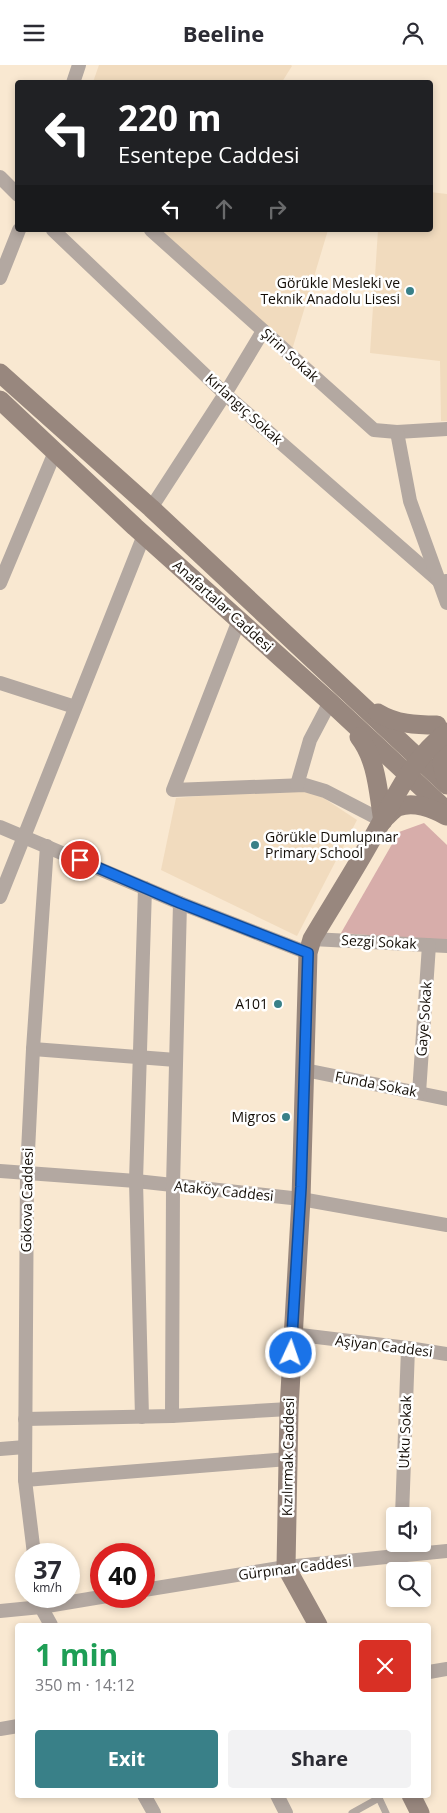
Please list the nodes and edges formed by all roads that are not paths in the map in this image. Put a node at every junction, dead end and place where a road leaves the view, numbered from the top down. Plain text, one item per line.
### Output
1 (80, 65) edge
2 (74, 80) edge
3 (0, 177) edge
4 (15, 192) edge
5 (18, 232) edge
6 (55, 232) edge
7 (153, 232) edge
8 (14, 244) junction
9 (0, 259) edge
10 (0, 278) edge
11 (263, 331) junction
12 (0, 373) edge
13 (226, 394) junction
14 (4, 407) edge
15 (447, 429) edge
16 (397, 432) junction
17 (55, 452) junction
18 (151, 508) junction
19 (144, 535) junction
20 (443, 581) edge
21 (0, 583) edge
22 (447, 603) edge
23 (239, 620) junction
24 (0, 683) edge
25 (358, 700) junction
26 (330, 702) junction
27 (75, 707) junction
28 (444, 729) edge
29 (413, 752) junction
30 (408, 775) junction
31 (447, 781) edge
32 (297, 785) junction
33 (447, 785) edge
34 (447, 811) edge
35 (447, 816) edge
36 (383, 821) junction
37 (0, 827) edge
38 (24, 837) junction
39 (47, 846) junction
40 (145, 888) junction
41 (0, 897) edge
42 (180, 903) junction
43 (429, 945) junction
44 (310, 946) junction
45 (447, 946) edge
46 (33, 1049) junction
47 (140, 1058) junction
48 (176, 1060) junction
49 (305, 1070) junction
50 (419, 1093) junction
51 (447, 1099) edge
52 (0, 1171) edge
53 (27, 1172) junction
54 (136, 1181) junction
55 (174, 1186) junction
56 (301, 1199) junction
57 (447, 1225) edge
58 (292, 1334) junction
59 (408, 1348) junction
60 (447, 1354) edge
61 (289, 1409) junction
62 (172, 1416) junction
63 (142, 1417) junction
64 (25, 1419) junction
65 (25, 1447) junction
66 (0, 1449) edge
67 (288, 1459) junction
68 (25, 1480) junction
69 (402, 1507) edge
70 (33, 1543) edge
71 (431, 1551) edge
72 (447, 1551) edge
73 (387, 1552) edge
74 (286, 1567) junction
75 (155, 1588) edge
76 (15, 1608) edge
77 (43, 1608) edge
78 (0, 1611) edge
79 (50, 1623) edge
80 (317, 1623) edge
81 (447, 1669) edge
82 (431, 1672) edge
83 (15, 1726) edge
84 (0, 1729) edge
85 (146, 1798) edge
86 (278, 1798) edge
87 (412, 1798) edge
88 (154, 1813) edge
89 (286, 1813) edge
90 (352, 1813) edge
91 (386, 1813) edge
92 (420, 1813) edge

1 - 2 street
3 - 4 street
5 - 8 street
6 - 13 street, Kırlangıç Sokak
7 - 11 street, Şirin Sokak
8 - 9 street
8 - 10 street
11 - 13 street
11 - 16 street, Şirin Sokak
12 - 18 street, Anafartalar Caddesi
13 - 18 street
13 - 20 street, Kırlangıç Sokak
14 - 17 street, Anafartalar Caddesi
15 - 16 street, Şirin Sokak
16 - 20 street
17 - 19 street, Anafartalar Caddesi
17 - 21 street
18 - 25 street, Anafartalar Caddesi
19 - 23 street, Anafartalar Caddesi
19 - 27 street
20 - 22 street
23 - 26 street, Anafartalar Caddesi
23 - 32 street
24 - 27 street
25 - 28 street
25 - 29 street, Anafartalar Caddesi
26 - 30 street, Anafartalar Caddesi
26 - 32 street
26 - 36 street
27 - 38 street
28 - 29 street, Kızılırmak Caddesi
28 - 31 street
29 - 30 street, Kızılırmak Caddesi
29 - 33 street, Anafartalar Caddesi
30 - 34 street, Anafartalar Caddesi
30 - 36 street, Kızılırmak Caddesi
32 - 36 street
35 - 36 street
36 - 44 street, Kızılırmak Caddesi
37 - 38 street, Sezgi Sokak
38 - 39 street, Sezgi Sokak
38 - 41 street
39 - 40 street, Sezgi Sokak
39 - 46 street, Gökova Caddesi
40 - 42 street, Sezgi Sokak
40 - 47 street
42 - 44 street, Sezgi Sokak
42 - 48 street
43 - 44 street, Sezgi Sokak
43 - 45 street, Sezgi Sokak
43 - 50 street, Gaye Sokak
44 - 49 street, Kızılırmak Caddesi
46 - 47 street
46 - 53 street, Gökova Caddesi
47 - 48 street
47 - 54 street
48 - 55 street
49 - 50 street, Funda Sokak
49 - 56 street, Kızılırmak Caddesi
50 - 51 street, Funda Sokak
52 - 53 street, Ataköy Caddesi
53 - 54 street, Ataköy Caddesi
53 - 64 street, Gökova Caddesi
54 - 55 street, Ataköy Caddesi
54 - 63 street
55 - 56 street, Ataköy Caddesi
55 - 62 street
56 - 57 street, Ataköy Caddesi
56 - 58 street, Kızılırmak Caddesi
58 - 59 street, Aşiyan Caddesi
58 - 61 street, Kızılırmak Caddesi
59 - 60 street, Aşiyan Caddesi
59 - 69 street, Utku Sokak
61 - 62 street
61 - 67 street, Kızılırmak Caddesi
62 - 63 street
63 - 64 street
64 - 65 street, Gökova Caddesi
65 - 66 street
65 - 68 street, Gökova Caddesi
67 - 68 street
67 - 74 street, Kızılırmak Caddesi
68 - 70 street, Gökova Caddesi
71 - 72 street, Gürpınar Caddesi
73 - 74 street, Gürpınar Caddesi
74 - 75 street, Gürpınar Caddesi
74 - 80 street, Kızılırmak Caddesi
76 - 78 street
77 - 79 street
81 - 82 street
83 - 84 street
85 - 88 street
86 - 89 street
87 - 92 street
90 - 91 lane

